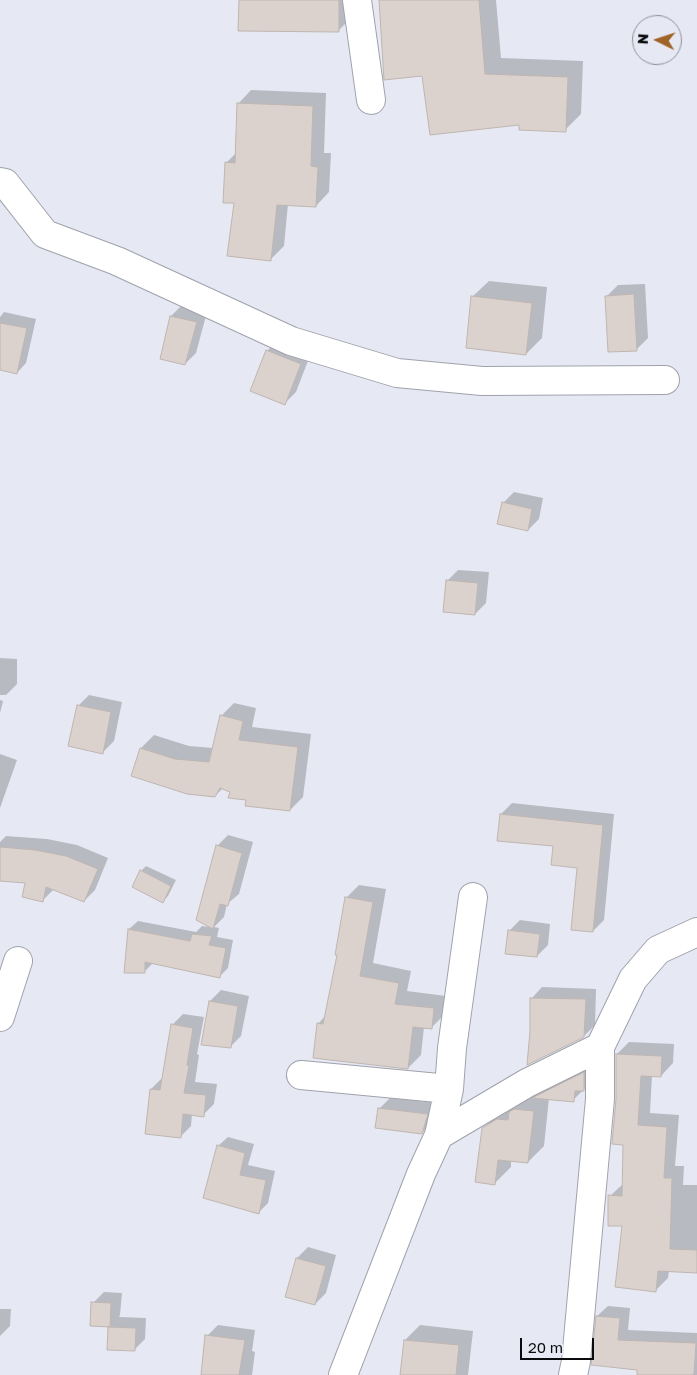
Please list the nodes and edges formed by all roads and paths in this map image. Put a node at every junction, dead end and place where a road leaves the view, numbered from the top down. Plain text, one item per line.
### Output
1 (357, 0) edge
2 (371, 100) dead end
3 (0, 182) edge
4 (665, 380) dead end
5 (473, 897) dead end
6 (697, 932) edge
7 (18, 961) dead end
8 (0, 1017) edge
9 (600, 1047) junction
10 (301, 1075) dead end
11 (449, 1089) junction
12 (439, 1135) junction
13 (343, 1375) edge
14 (573, 1375) edge

1 - 2 street
3 - 4 street
5 - 11 street
6 - 9 street
7 - 8 street
9 - 12 street
9 - 14 street
10 - 11 street
11 - 12 street
12 - 13 street

